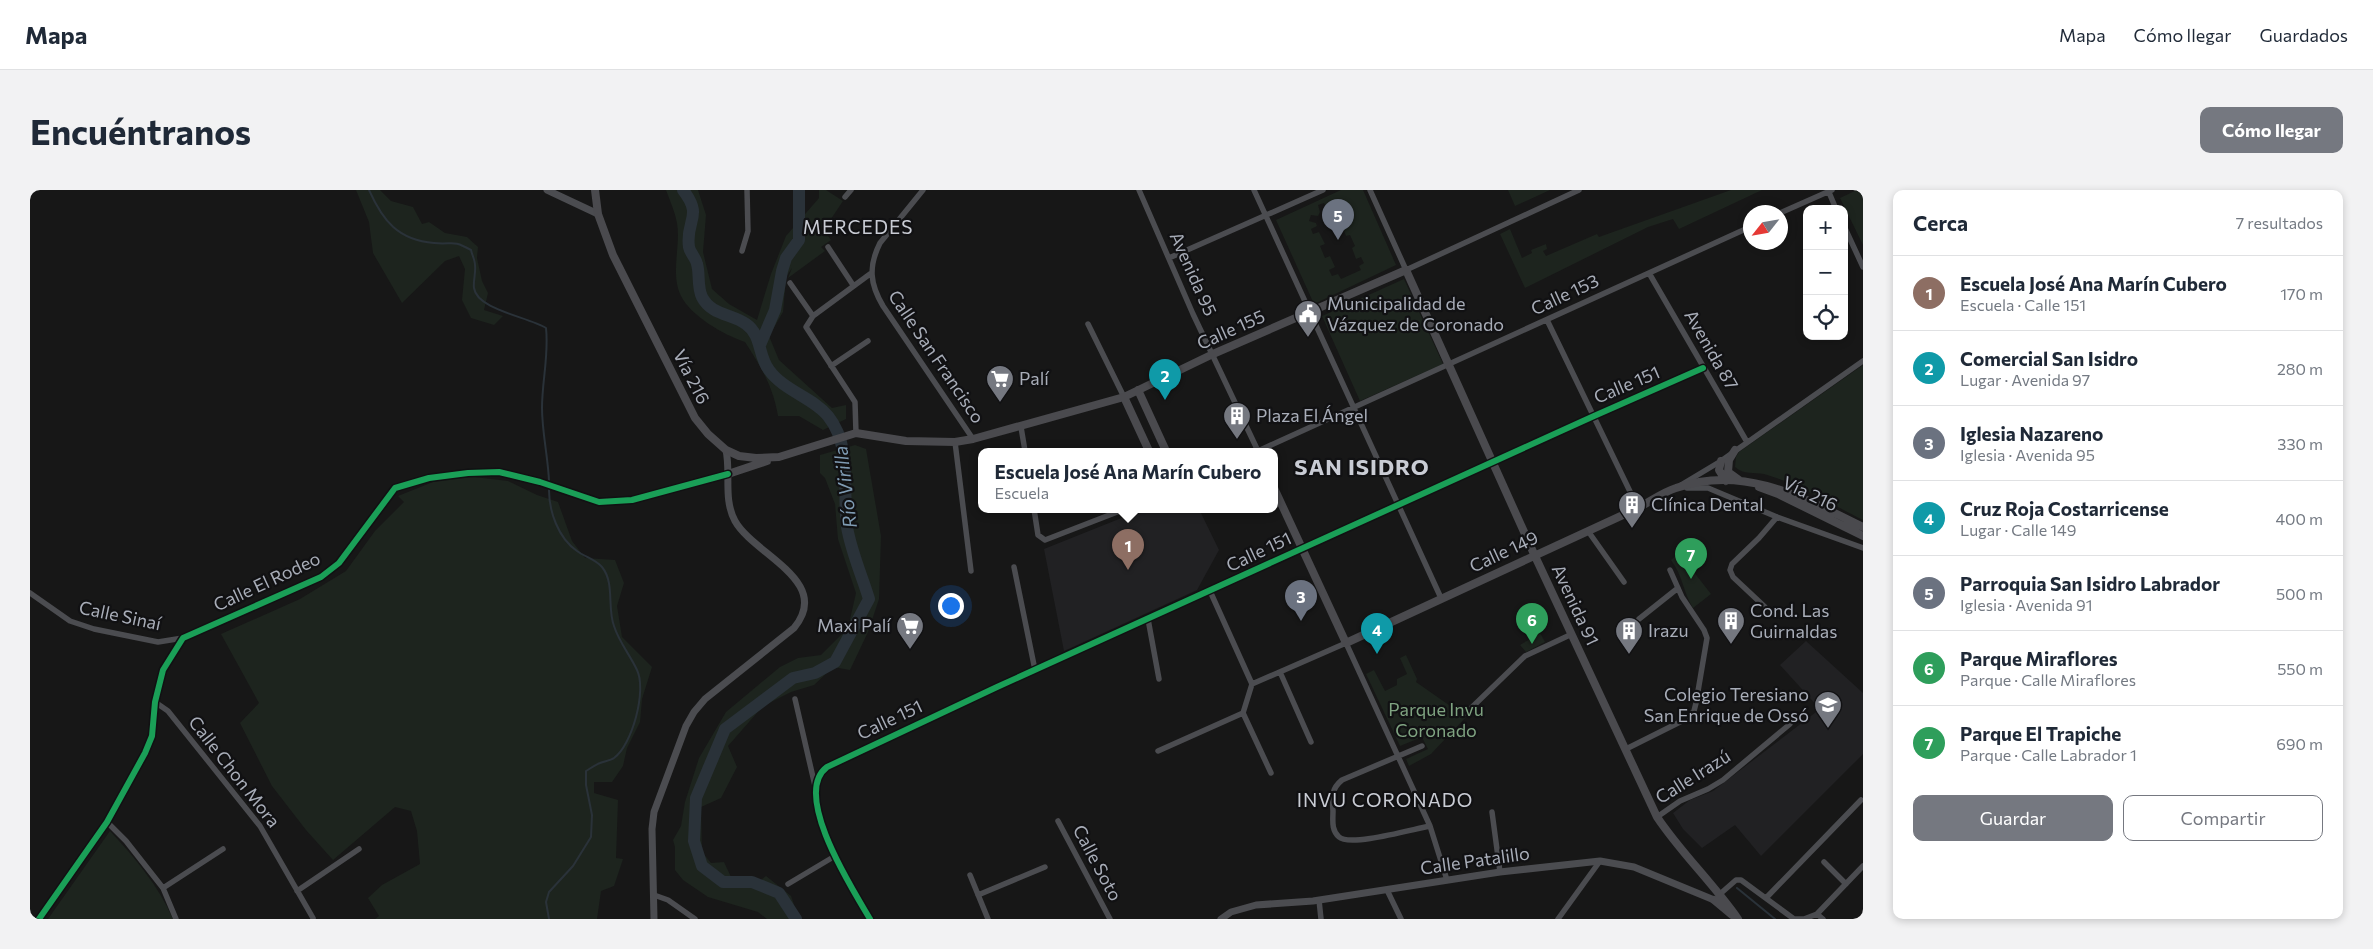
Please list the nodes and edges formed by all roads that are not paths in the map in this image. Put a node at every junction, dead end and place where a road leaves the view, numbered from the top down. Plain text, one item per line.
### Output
1 (547, 190) edge
2 (595, 190) edge
3 (747, 190) edge
4 (851, 190) edge
5 (923, 190) edge
6 (1139, 190) edge
7 (1254, 190) edge
8 (1323, 190) edge
9 (1370, 190) edge
10 (1579, 190) edge
11 (1829, 191) edge
12 (845, 197) dead end
13 (1834, 205) edge
14 (1788, 209) edge
15 (598, 214) junction
16 (1266, 215) junction
17 (1743, 230) edge
18 (1848, 235) edge
19 (828, 247) dead end
20 (742, 251) dead end
21 (1169, 258) junction
22 (1863, 267) edge
23 (1406, 270) junction
24 (1649, 273) junction
25 (870, 274) junction
26 (790, 283) dead end
27 (853, 286) junction
28 (1311, 311) junction
29 (813, 316) junction
30 (1547, 320) junction
31 (1088, 324) dead end
32 (868, 340) dead end
33 (1213, 354) junction
34 (1863, 361) edge
35 (831, 366) junction
36 (1449, 366) junction
37 (1704, 368) junction
38 (1138, 390) junction
39 (1124, 396) junction
40 (1354, 406) junction
41 (1594, 416) junction
42 (1021, 427) junction
43 (854, 433) junction
44 (973, 439) junction
45 (955, 442) junction
46 (1748, 442) junction
47 (1024, 448) edge
48 (1148, 448) edge
49 (1165, 448) edge
50 (1256, 448) edge
51 (1263, 448) edge
52 (726, 450) junction
53 (1735, 450) junction
54 (779, 457) junction
55 (1721, 461) junction
56 (1492, 462) junction
57 (728, 474) junction
58 (1726, 481) junction
59 (1743, 482) junction
60 (1675, 488) junction
61 (1278, 497) edge
62 (1399, 504) junction
63 (1638, 508) junction
64 (1035, 513) edge
65 (1115, 513) edge
66 (1777, 517) junction
67 (1863, 527) edge
68 (1588, 531) junction
69 (1863, 536) edge
70 (1863, 548) edge
71 (1302, 549) junction
72 (1534, 554) junction
73 (1014, 567) dead end
74 (1670, 570) dead end
75 (971, 571) dead end
76 (1624, 582) dead end
77 (1678, 588) junction
78 (1210, 591) junction
79 (30, 593) edge
80 (1441, 598) junction
81 (1765, 607) dead end
82 (1148, 619) junction
83 (1639, 619) dead end
84 (1572, 634) junction
85 (183, 638) junction
86 (1346, 643) junction
87 (1035, 670) junction
88 (1280, 672) junction
89 (1159, 679) dead end
90 (1252, 684) junction
91 (795, 700) dead end
92 (155, 702) junction
93 (1243, 713) junction
94 (1466, 713) dead end
95 (1790, 724) dead end
96 (1311, 742) dead end
97 (1422, 746) dead end
98 (1626, 749) junction
99 (1158, 751) dead end
100 (1399, 757) junction
101 (1271, 774) dead end
102 (816, 790) junction
103 (1860, 800) dead end
104 (1492, 812) dead end
105 (1657, 817) junction
106 (1058, 821) dead end
107 (107, 822) junction
108 (1430, 826) junction
109 (223, 849) dead end
110 (359, 849) dead end
111 (835, 856) junction
112 (1600, 861) junction
113 (1824, 862) dead end
114 (1863, 866) edge
115 (1044, 867) dead end
116 (1500, 872) junction
117 (970, 875) dead end
118 (1447, 880) junction
119 (788, 884) dead end
120 (1846, 884) junction
121 (163, 888) junction
122 (1387, 890) junction
123 (297, 891) junction
124 (1720, 894) junction
125 (654, 895) junction
126 (978, 895) junction
127 (1766, 898) junction
128 (1319, 900) junction
129 (1714, 900) junction
130 (1730, 907) junction
131 (1817, 914) junction
132 (313, 918) dead end
133 (39, 919) edge
134 (176, 919) edge
135 (654, 919) edge
136 (695, 919) edge
137 (870, 919) edge
138 (988, 919) edge
139 (1110, 919) edge
140 (1221, 919) edge
141 (1321, 919) edge
142 (1401, 919) edge
143 (1558, 919) edge
144 (1737, 919) edge
145 (1823, 919) edge

1 - 15 street
2 - 15 main road, Vía 216
3 - 20 street
4 - 12 street
5 - 25 street
6 - 21 street, Avenida 95
7 - 16 street
8 - 16 street
9 - 23 street, Avenida 91
10 - 23 street, Calle 155
11 - 13 street
11 - 14 street
15 - 52 main road, Vía 216
16 - 21 street
16 - 28 street
17 - 24 street, Calle 153
18 - 22 street
19 - 27 street
21 - 33 street, Avenida 95
23 - 28 main road, Calle 155
23 - 36 main road, Avenida 91
24 - 30 street, Calle 153
24 - 37 street, Avenida 87
25 - 27 street
25 - 44 street, Calle San Francisco
26 - 29 street
27 - 29 street
28 - 33 main road, Calle 155
28 - 40 street
29 - 35 street
30 - 36 street, Calle 153
30 - 41 street
31 - 39 street
32 - 35 street
33 - 38 main road, Calle 155
33 - 50 street, Avenida 95
34 - 46 street, Calle 149
35 - 43 street
36 - 40 street, Calle 153
36 - 56 main road, Avenida 91
37 - 41 street, Calle 151
37 - 46 street, Avenida 87
38 - 39 main road, Calle 155
38 - 49 main road
39 - 42 main road, Calle 155
39 - 48 main road
40 - 51 street, Calle 153
40 - 62 street
41 - 56 street, Calle 151
41 - 63 street
42 - 44 main road, Calle 155
42 - 47 street
43 - 45 main road, Calle 155
43 - 54 main road, Vía 216
44 - 45 main road, Calle 155
45 - 75 street
46 - 53 street, Calle 149
52 - 54 main road, Vía 216
52 - 57 street
53 - 55 street, Calle 149
53 - 59 main road
54 - 57 main road
55 - 58 main road
55 - 60 street, Calle 149
56 - 62 street, Calle 151
56 - 72 main road, Avenida 91
57 - 85 street, Calle El Rodeo
57 - 125 street
58 - 59 main road, Vía 216
58 - 60 main road, Vía 216
59 - 67 main road, Vía 216
59 - 69 main road, Vía 216
60 - 63 main road, Calle 149
60 - 66 street
61 - 71 main road
62 - 71 street, Calle 151
62 - 80 street
63 - 68 main road, Calle 149
64 - 65 street
66 - 70 street
66 - 81 street
68 - 72 main road, Calle 149
68 - 76 street
71 - 78 street, Calle 151
71 - 86 main road
72 - 80 main road, Calle 149
72 - 84 main road, Avenida 91
73 - 87 street
74 - 77 street
77 - 83 street
77 - 98 street
78 - 82 street, Calle 151
78 - 90 street
79 - 85 street, Calle Sinaí
80 - 86 main road, Calle 149
82 - 87 street, Calle 151
82 - 89 street
84 - 94 street
84 - 98 main road, Avenida 91
85 - 92 street
86 - 88 street, Calle 149
86 - 100 street
87 - 102 street, Calle 151
88 - 90 street, Calle 149
88 - 96 street
90 - 93 street
91 - 102 street
92 - 107 street
92 - 123 street, Calle Chon Mora
93 - 99 street
93 - 101 street
95 - 105 street, Calle Irazú
97 - 100 street
98 - 105 main road, Avenida 91
100 - 108 street
100 - 108 street
102 - 111 street
103 - 127 street
104 - 116 street
105 - 124 main road, Avenida 91
106 - 139 street, Calle Soto
107 - 121 street
107 - 133 street
108 - 118 street
109 - 121 street
110 - 123 street
111 - 119 street
111 - 137 street
112 - 116 street, Calle Patalillo
112 - 129 street, Calle Patalillo
112 - 143 street
113 - 120 street
114 - 120 street
115 - 126 street
116 - 118 street, Calle Patalillo
117 - 126 street
118 - 122 street, Calle Patalillo
120 - 131 street
121 - 134 street
122 - 128 street, Calle Patalillo
122 - 142 street
123 - 132 street, Calle Chon Mora
124 - 127 street
124 - 130 main road, Avenida 91
125 - 135 street
125 - 136 street
126 - 138 street
127 - 131 street
128 - 140 street, Calle Patalillo
128 - 141 street
129 - 130 street, Calle Patalillo
129 - 144 main road
130 - 144 main road, Avenida 91
131 - 145 street

